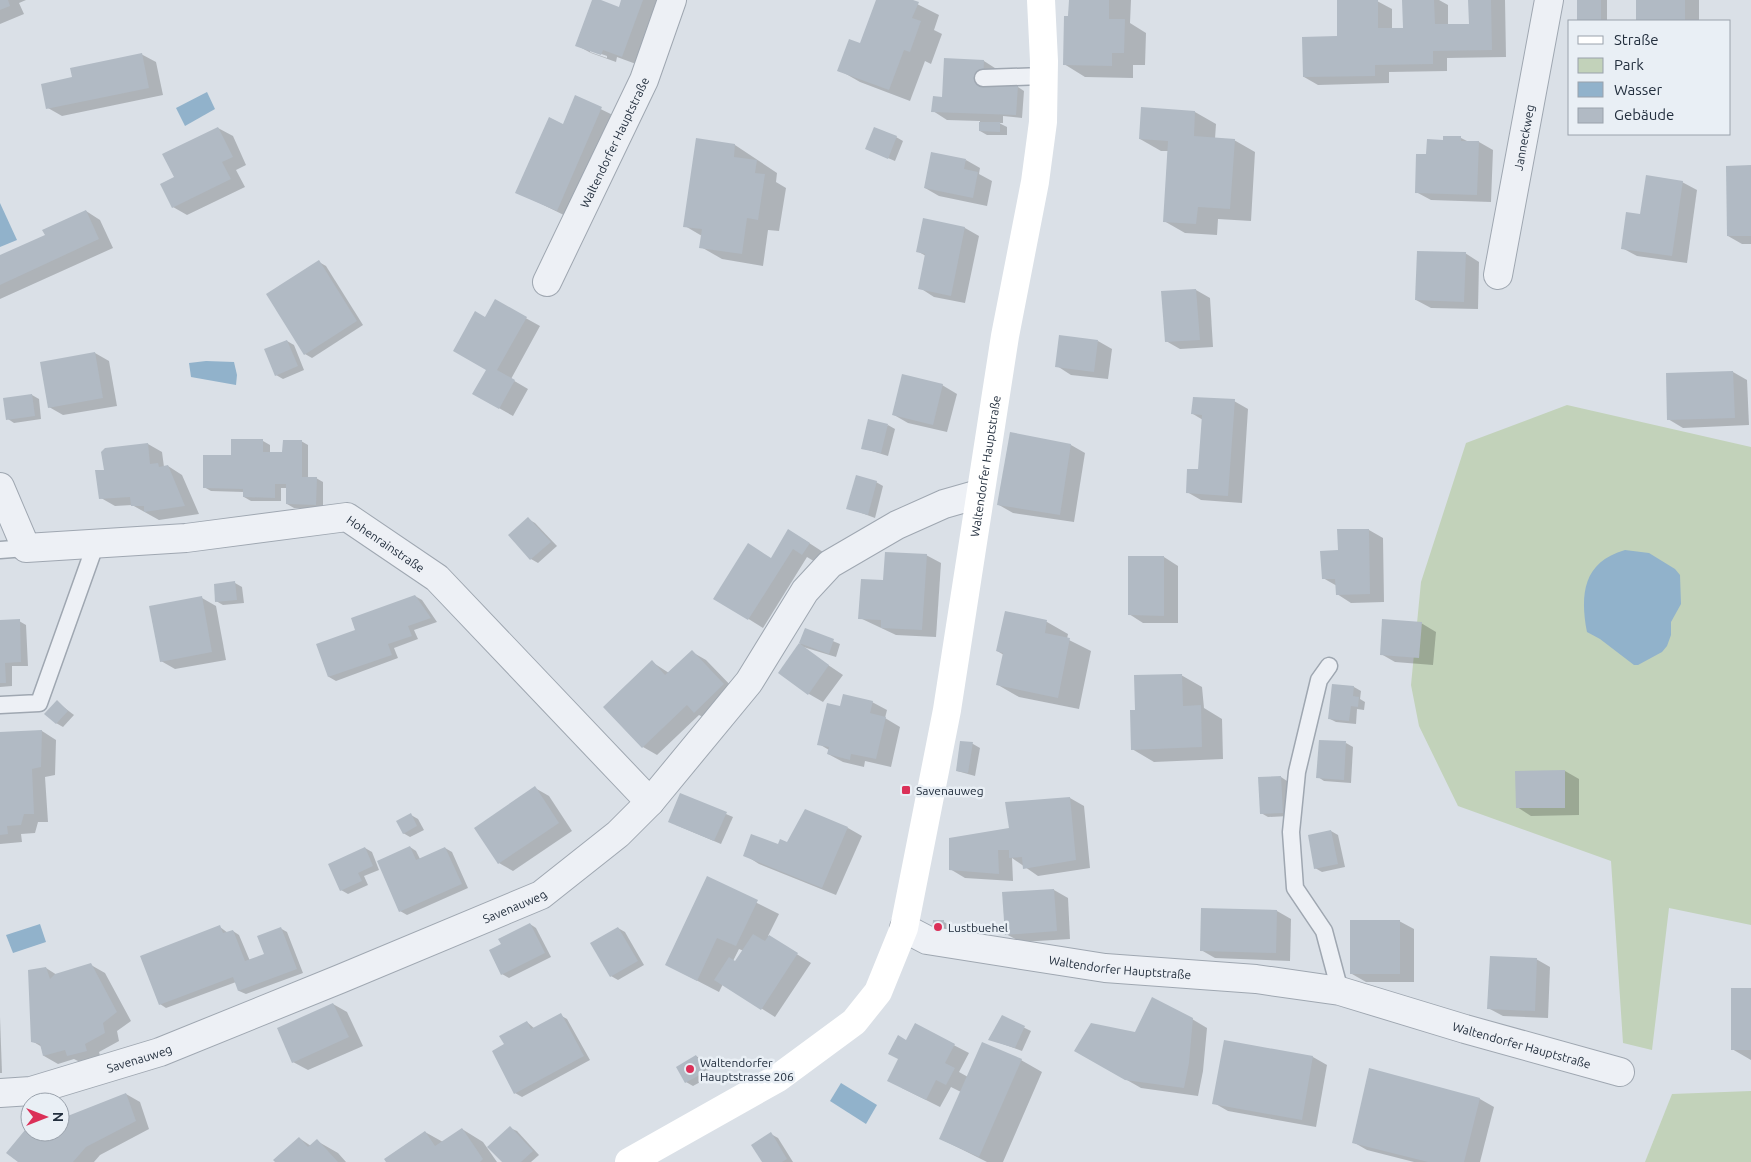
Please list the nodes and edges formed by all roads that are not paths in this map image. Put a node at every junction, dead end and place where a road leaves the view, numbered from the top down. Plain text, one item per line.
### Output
1 (672, 0) edge
2 (1041, 0) edge
3 (1549, 0) edge
4 (1043, 76) junction
5 (984, 78) dead end
6 (1498, 274) dead end
7 (547, 282) dead end
8 (0, 487) edge
9 (979, 494) junction
10 (96, 543) junction
11 (13, 549) edge
12 (1329, 666) dead end
13 (0, 706) edge
14 (650, 802) junction
15 (904, 928) junction
16 (1340, 991) junction
17 (1620, 1072) dead end
18 (0, 1093) edge
19 (629, 1162) edge

1 - 7 street, Waltendorfer Hauptstraße
2 - 4 main road, Waltendorfer Hauptstraße
3 - 6 street, Janneckweg
4 - 5 lane
4 - 9 main road, Waltendorfer Hauptstraße
8 - 11 street, Hohenrainstraße
9 - 14 street, Savenauweg
9 - 15 main road, Waltendorfer Hauptstraße
10 - 11 street, Hohenrainstraße
10 - 13 lane
10 - 14 street, Hohenrainstraße
12 - 16 lane
14 - 18 street, Savenauweg
15 - 16 street, Waltendorfer Hauptstraße
15 - 19 main road, Waltendorfer Hauptstraße
16 - 17 street, Waltendorfer Hauptstraße

